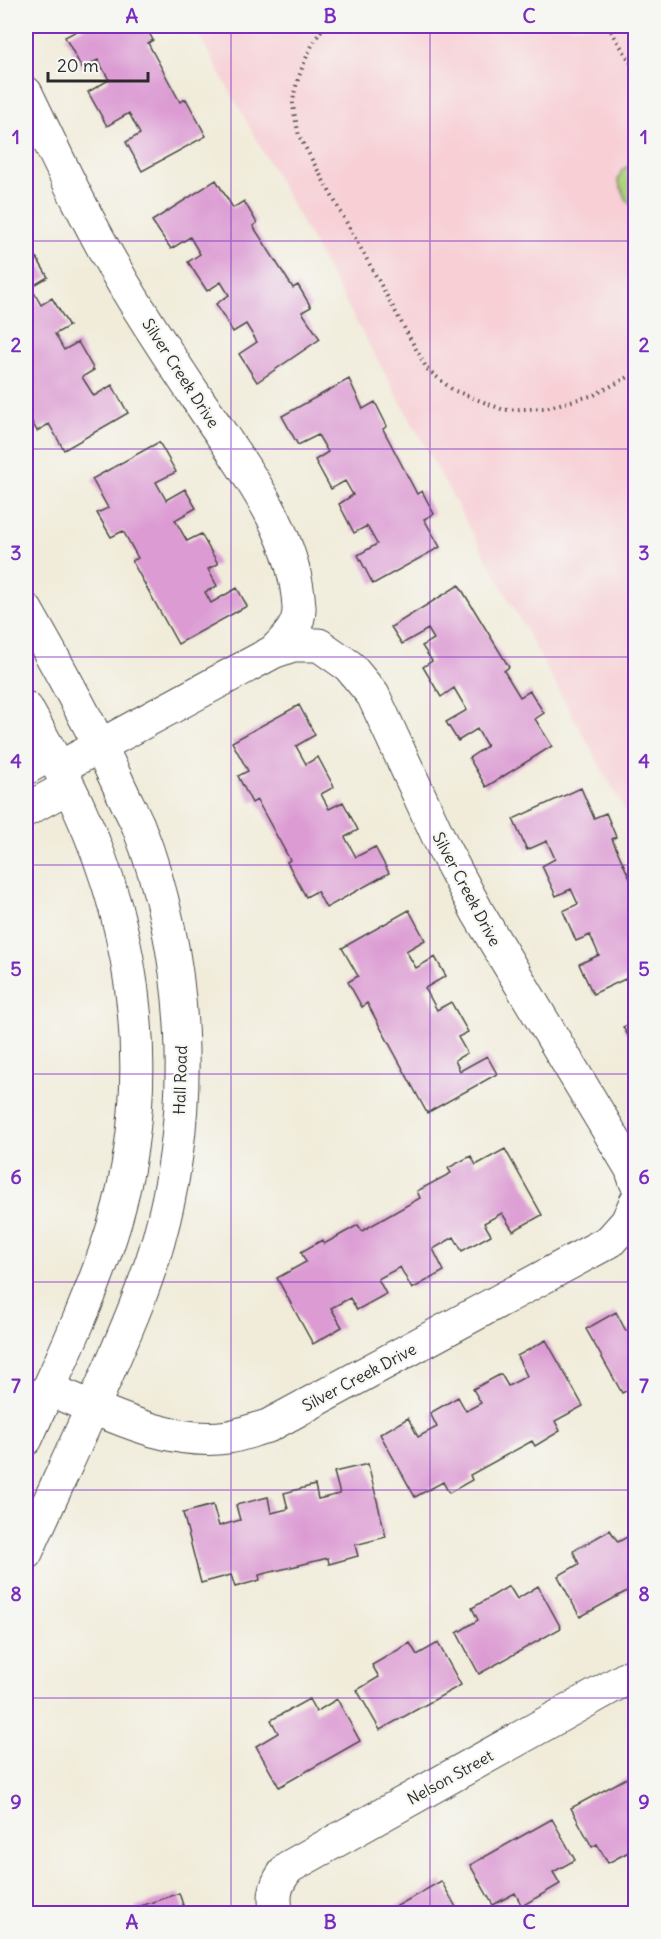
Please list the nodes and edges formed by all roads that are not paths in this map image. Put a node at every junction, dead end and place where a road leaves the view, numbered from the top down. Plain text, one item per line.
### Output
1 (26, 93) edge
2 (26, 610) edge
3 (273, 652) junction
4 (26, 708) edge
5 (100, 745) junction
6 (51, 769) edge
7 (26, 810) edge
8 (636, 1182) edge
9 (636, 1202) edge
10 (48, 1389) junction
11 (93, 1407) junction
12 (26, 1439) edge
13 (26, 1553) edge
14 (636, 1673) edge
15 (276, 1902) edge

1 - 3 street, Silver Creek Drive
2 - 5 street, Hall Road
3 - 5 street, Silver Creek Drive
3 - 8 street, Silver Creek Drive
4 - 6 street
5 - 6 street, Silver Creek Drive
5 - 11 street, Hall Road
6 - 7 street, Silver Creek Drive
6 - 10 street
9 - 11 street, Silver Creek Drive
10 - 11 street, Silver Creek Drive
10 - 12 street
11 - 13 street, Hall Road
14 - 15 street, Nelson Street

